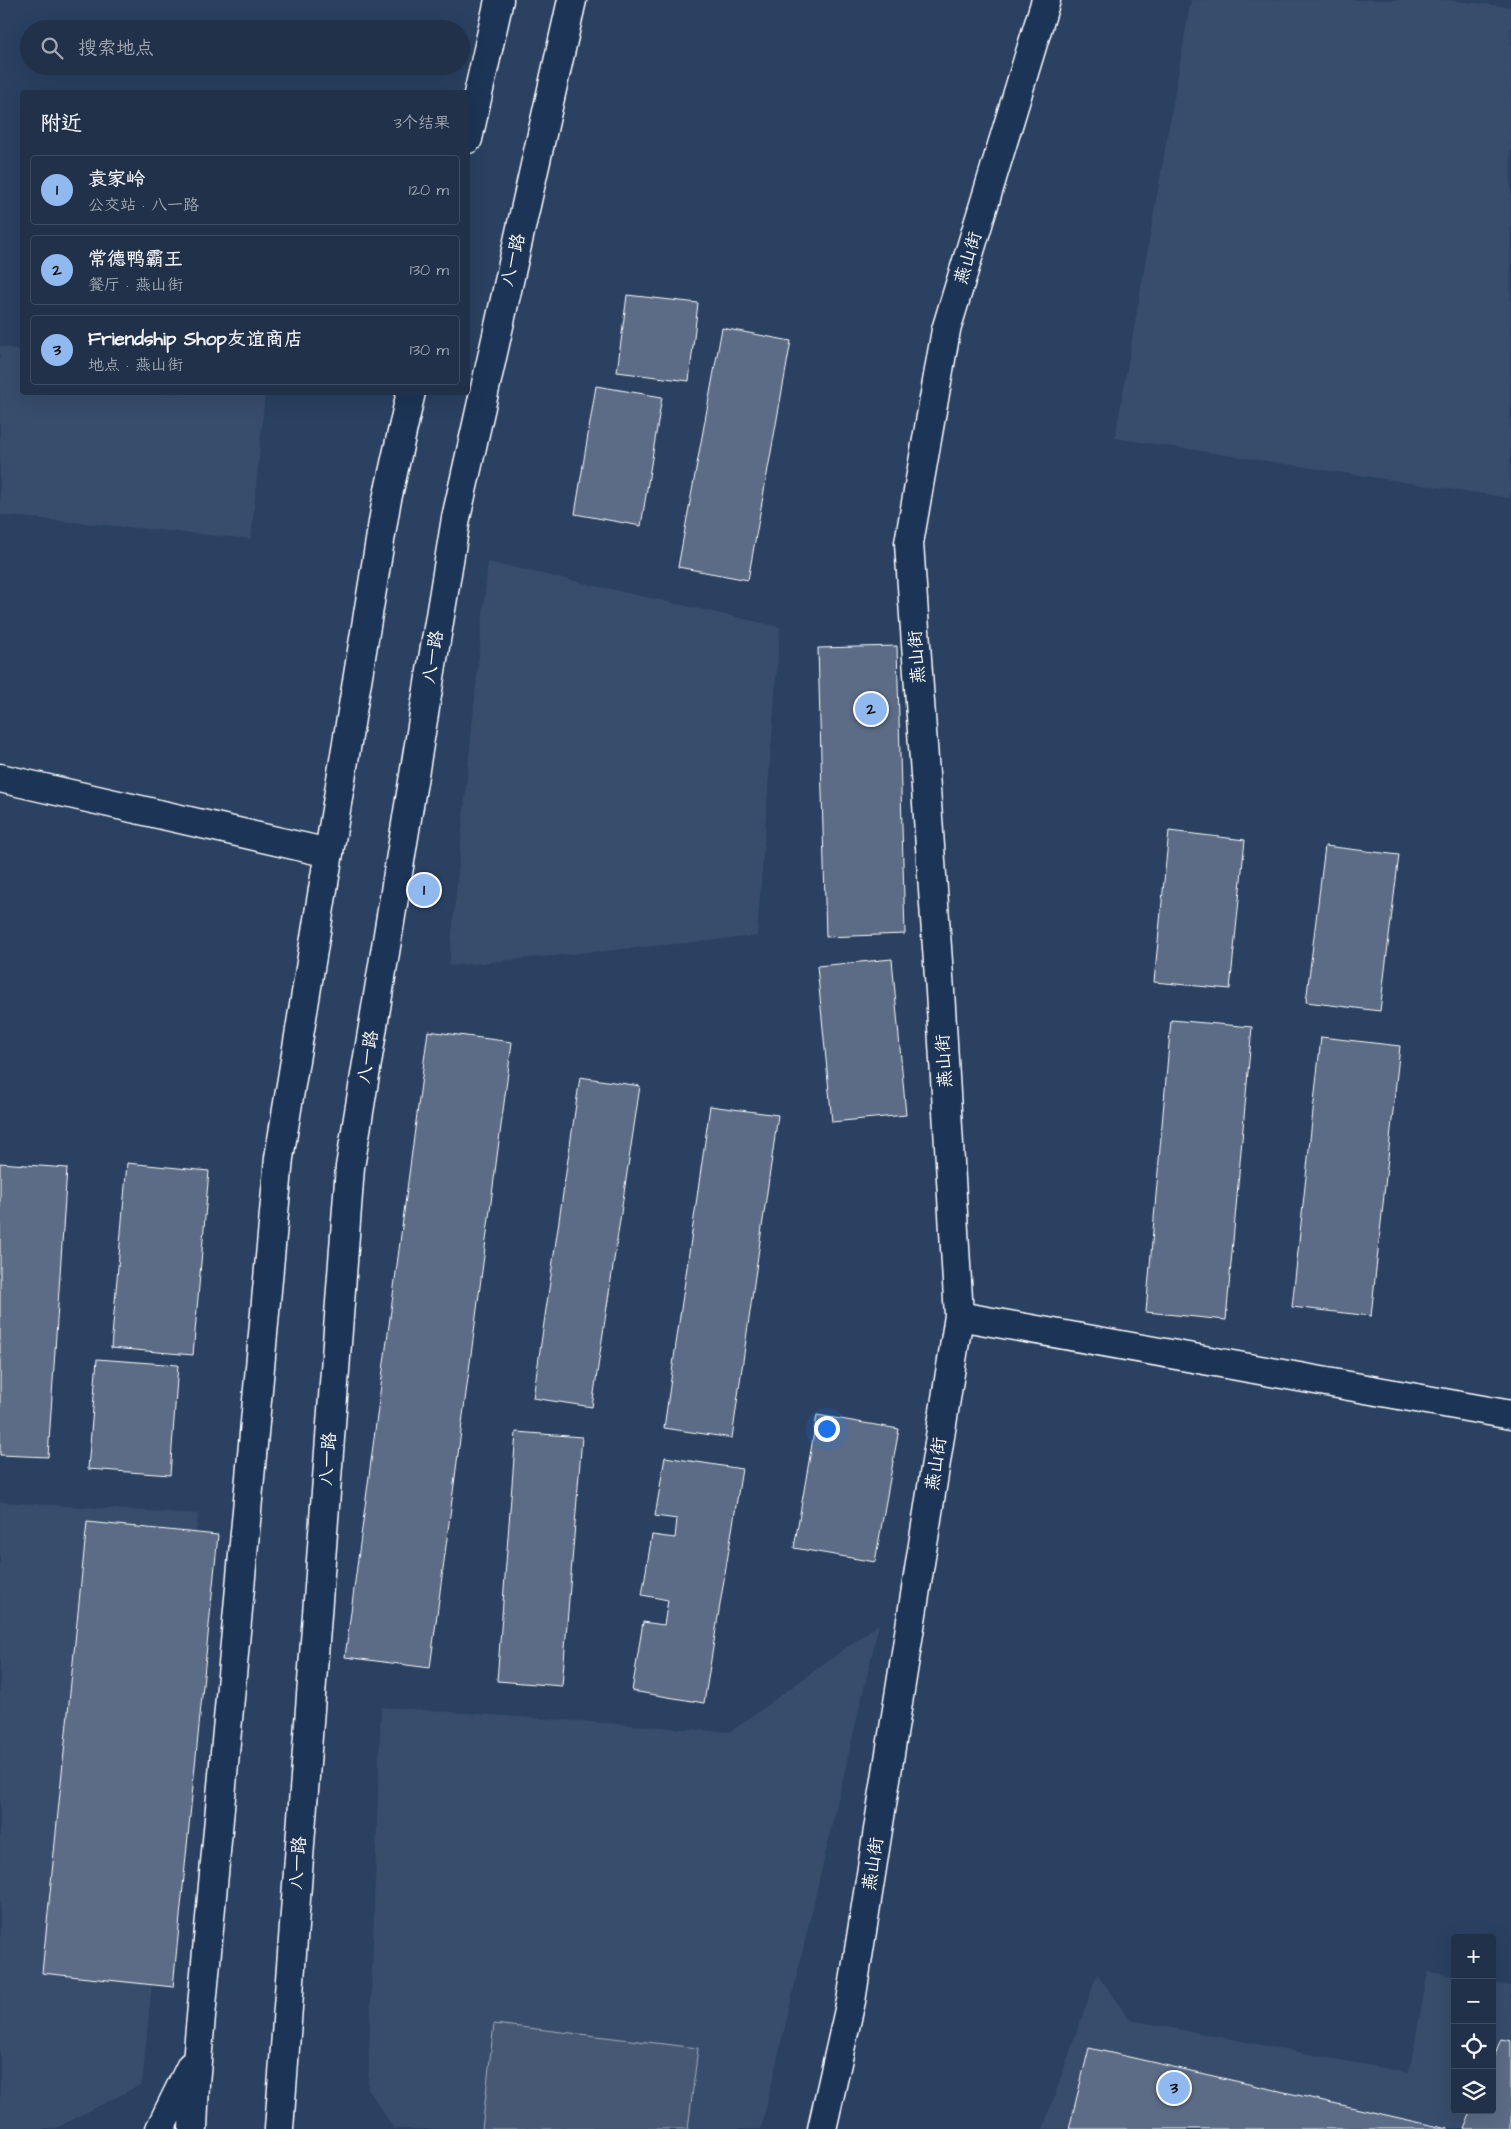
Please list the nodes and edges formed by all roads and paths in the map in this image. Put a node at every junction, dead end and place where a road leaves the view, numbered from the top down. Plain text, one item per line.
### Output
1 (499, 0) edge
2 (572, 0) edge
3 (1046, 0) edge
4 (470, 131) edge
5 (410, 395) edge
6 (0, 778) edge
7 (330, 853) junction
8 (959, 1316) junction
9 (1511, 1415) edge
10 (198, 2054) junction
11 (283, 2068) junction
12 (160, 2129) edge
13 (193, 2129) edge
14 (278, 2129) edge
15 (293, 2129) edge
16 (822, 2129) edge

1 - 4 main road
2 - 11 main road, 八一路
3 - 8 main road, 燕山街
5 - 7 main road
6 - 7 main road
7 - 10 main road
8 - 9 main road
8 - 16 main road, 燕山街
10 - 12 main road
10 - 13 main road
11 - 14 main road, 八一路
11 - 15 main road

